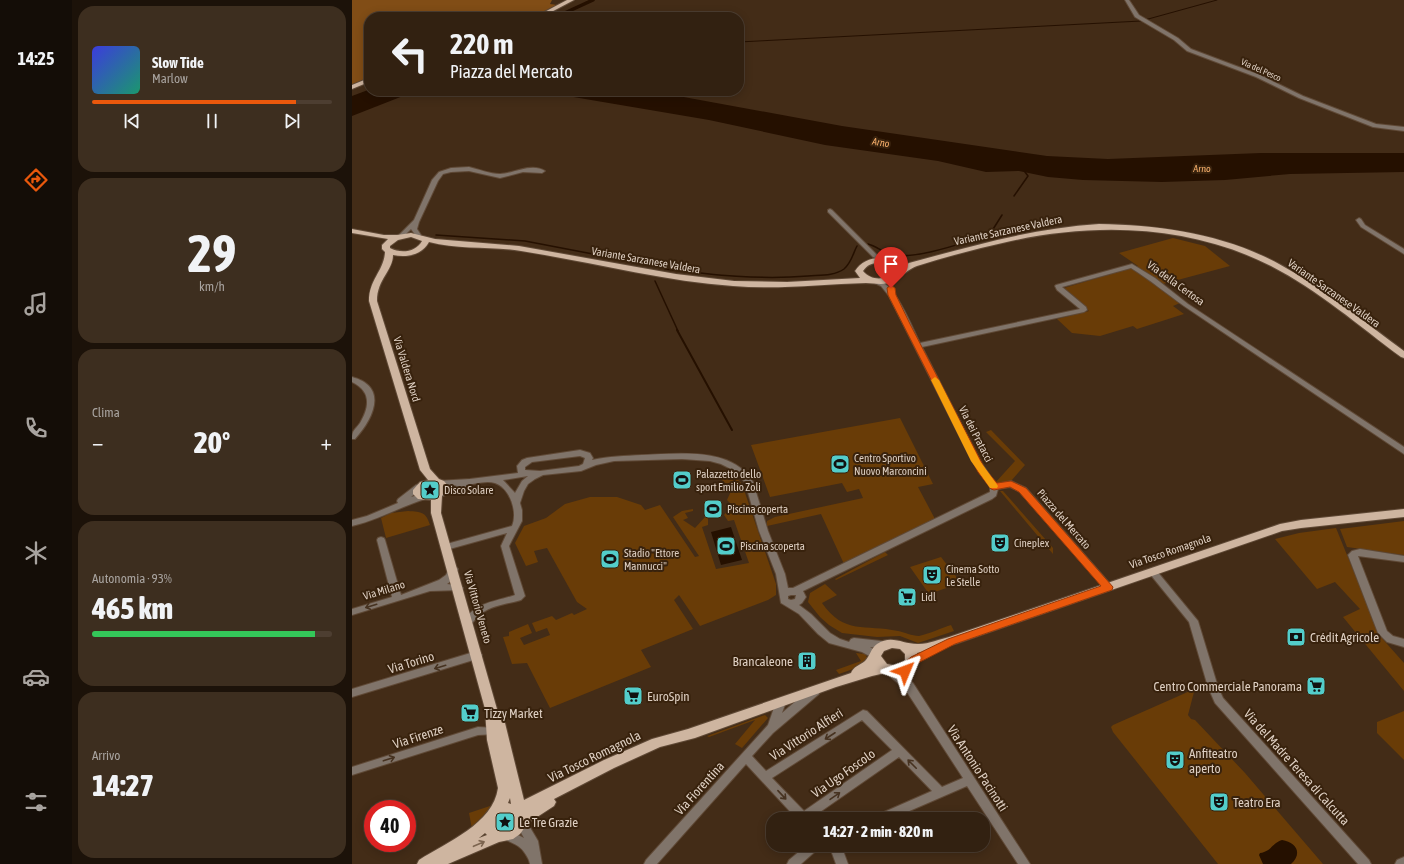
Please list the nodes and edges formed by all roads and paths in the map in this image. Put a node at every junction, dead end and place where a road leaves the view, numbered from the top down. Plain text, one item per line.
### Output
1 (570, 0) edge
2 (1127, 0) edge
3 (547, 12) edge
4 (364, 82) edge
5 (352, 87) edge
6 (1404, 129) edge
7 (542, 171) dead end
8 (830, 211) dead end
9 (1359, 220) dead end
10 (416, 222) junction
11 (352, 231) edge
12 (361, 233) junction
13 (400, 236) junction
14 (421, 237) junction
15 (467, 244) junction
16 (865, 247) junction
17 (387, 249) junction
18 (412, 252) junction
19 (1404, 252) edge
20 (943, 256) junction
21 (886, 261) junction
22 (862, 267) junction
23 (898, 274) junction
24 (379, 276) junction
25 (871, 280) junction
26 (822, 282) junction
27 (892, 295) junction
28 (917, 346) junction
29 (1404, 355) edge
30 (352, 379) edge
31 (352, 437) edge
32 (1404, 451) edge
33 (587, 455) junction
34 (612, 459) junction
35 (522, 465) junction
36 (587, 465) junction
37 (425, 470) junction
38 (538, 473) junction
39 (526, 474) junction
40 (490, 479) junction
41 (478, 481) junction
42 (438, 482) junction
43 (994, 487) junction
44 (422, 492) junction
45 (437, 495) junction
46 (516, 502) junction
47 (436, 512) junction
48 (1404, 513) edge
49 (352, 523) edge
50 (514, 528) junction
51 (381, 540) dead end
52 (446, 547) junction
53 (1404, 559) edge
54 (452, 569) junction
55 (1153, 572) junction
56 (780, 574) junction
57 (1108, 587) junction
58 (458, 588) junction
59 (422, 591) junction
60 (798, 593) junction
61 (783, 595) junction
62 (397, 598) junction
63 (790, 604) junction
64 (352, 612) edge
65 (807, 614) junction
66 (468, 622) junction
67 (826, 635) junction
68 (952, 642) junction
69 (1404, 643) edge
70 (887, 645) junction
71 (907, 648) junction
72 (477, 655) junction
73 (875, 655) junction
74 (907, 666) junction
75 (888, 670) junction
76 (825, 686) junction
77 (909, 686) junction
78 (352, 693) edge
79 (786, 700) junction
80 (491, 709) junction
81 (756, 711) junction
82 (786, 715) junction
83 (772, 725) junction
84 (493, 731) junction
85 (899, 751) junction
86 (746, 756) junction
87 (352, 771) edge
88 (766, 777) junction
89 (970, 780) junction
90 (940, 792) junction
91 (798, 812) edge
92 (814, 812) edge
93 (895, 812) edge
94 (519, 815) junction
95 (493, 817) junction
96 (504, 835) junction
97 (807, 852) edge
98 (838, 852) edge
99 (536, 862) edge
100 (1404, 862) edge
101 (424, 864) edge
102 (433, 864) edge
103 (650, 864) edge
104 (794, 864) edge
105 (842, 864) edge
106 (1024, 864) edge
107 (1365, 864) edge
108 (1401, 864) edge

1 - 3 main road
2 - 6 street, Via del Pesco
4 - 5 main road
7 - 10 street
8 - 16 street
9 - 19 street
10 - 13 street
10 - 14 street
11 - 12 main road
12 - 13 main road, Variante Sarzanese Valdera
12 - 17 main road
13 - 14 main road, Variante Sarzanese Valdera
13 - 17 main road
14 - 15 main road, Variante Sarzanese Valdera
14 - 18 main road
15 - 18 main road, Variante Sarzanese Valdera
15 - 26 main road, Variante Sarzanese Valdera
16 - 21 street
16 - 22 street
17 - 18 main road
17 - 24 main road, Via Valdera Nord
18 - 24 main road
20 - 21 main road, Variante Sarzanese Valdera
20 - 23 main road, Variante Sarzanese Valdera
20 - 29 main road, Variante Sarzanese Valdera
21 - 22 main road, Variante Sarzanese Valdera
21 - 23 main road
22 - 25 main road
22 - 26 main road, Variante Sarzanese Valdera
23 - 25 main road, Variante Sarzanese Valdera
23 - 27 street
24 - 37 main road, Via Valdera Nord
25 - 26 main road, Variante Sarzanese Valdera
25 - 27 street, Via dei Pratacci
27 - 28 street, Via dei Pratacci
28 - 32 street, Via della Certosa
28 - 43 street, Via dei Pratacci
30 - 31 street
33 - 34 street
33 - 35 street
33 - 36 street
34 - 36 street
34 - 56 street
35 - 39 street
35 - 40 street
36 - 38 street
37 - 42 main road, Via Valdera Nord
37 - 44 main road, Via Valdera Nord
38 - 39 street
38 - 46 street
39 - 40 street
40 - 41 street
40 - 46 street
41 - 42 street
41 - 45 street
42 - 44 main road
42 - 45 main road
43 - 57 street, Piazza del Mercato
43 - 60 street
44 - 45 main road
44 - 47 main road, Via Vittorio Veneto
44 - 49 street
45 - 47 main road, Via Vittorio Veneto
46 - 50 street
47 - 52 main road, Via Vittorio Veneto
48 - 55 main road, Via Tosco Romagnola
50 - 52 street
50 - 66 street
51 - 62 street
52 - 54 main road, Via Vittorio Veneto
53 - 69 street
54 - 58 main road, Via Vittorio Veneto
54 - 59 street, Via Milano
55 - 57 main road, Via Tosco Romagnola
55 - 107 street, Via del Madre Teresa di Calcutta
56 - 60 street
56 - 61 street
57 - 68 main road, Via Tosco Romagnola
58 - 59 street, Via Milano
58 - 66 main road, Via Vittorio Veneto
59 - 62 street, Via Milano
60 - 61 street
60 - 63 street
60 - 65 street
61 - 63 street
62 -> 64 street, Via Milano
63 - 65 street
65 - 67 street
66 - 72 main road, Via Vittorio Veneto
67 - 70 street
67 - 73 street
68 - 71 main road, Via Tosco Romagnola
68 - 74 main road, Via Tosco Romagnola
70 - 71 main road
70 - 73 main road
71 - 74 main road
72 -> 78 street, Via Torino
72 - 80 main road, Via Vittorio Veneto
73 - 75 main road
73 - 76 main road, Via Tosco Romagnola
74 - 75 main road
74 - 77 street, Via Antonio Pacinotti
75 - 76 main road, Via Tosco Romagnola
75 - 77 street, Via Antonio Pacinotti
76 - 79 main road, Via Tosco Romagnola
76 - 82 street, Via Fiorentina
77 - 89 street, Via Antonio Pacinotti
79 - 81 main road, Via Tosco Romagnola
79 - 82 street
79 - 83 street, Via Fiorentina
80 - 84 main road, Via Vittorio Veneto
80 - 94 main road, Via Vittorio Veneto
81 - 83 street
81 - 94 main road, Via Tosco Romagnola
82 - 83 street, Via Fiorentina
83 - 86 street, Via Fiorentina
87 -> 84 street, Via Firenze
84 - 95 main road, Via Vittorio Veneto
85 -> 88 street, Via Vittorio Alfieri
90 -> 85 street
92 -> 85 street, Via Ugo Foscolo
86 - 88 street
86 - 103 street, Via Fiorentina
88 -> 91 street
89 - 90 street
89 - 106 street, Via Antonio Pacinotti
90 - 93 street
94 - 95 main road
94 - 96 main road
94 - 99 street, Via Vittorio Veneto
95 - 96 main road
95 - 101 main road
96 - 99 street, Via Vittorio Veneto
102 -> 96 main road
97 - 104 street
98 - 105 street
100 - 108 street

